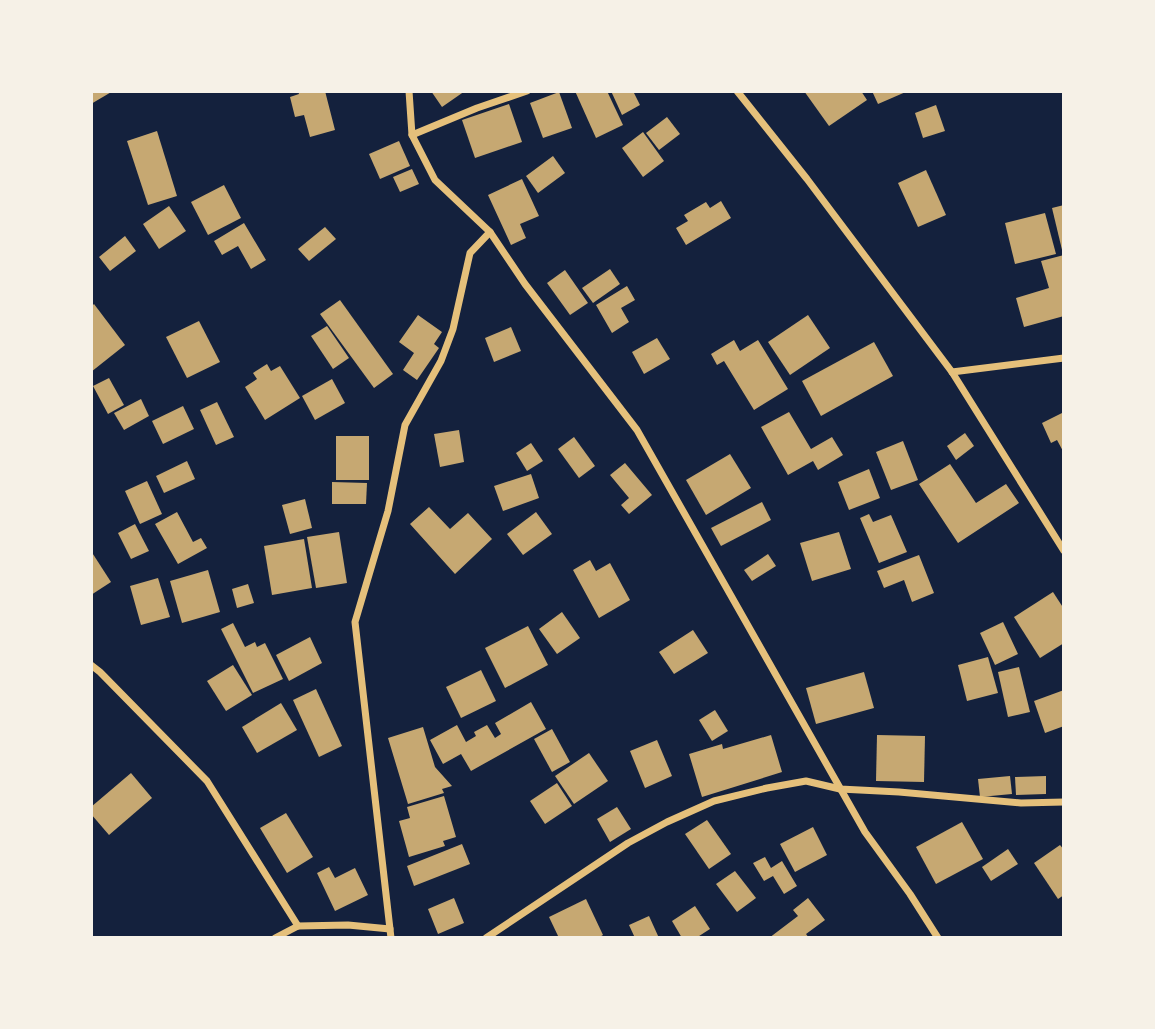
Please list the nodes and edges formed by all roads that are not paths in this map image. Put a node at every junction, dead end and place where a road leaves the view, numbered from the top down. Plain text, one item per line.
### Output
1 (409, 91) edge
2 (527, 91) edge
3 (737, 91) edge
4 (412, 135) junction
5 (491, 232) junction
6 (1064, 358) edge
7 (953, 372) junction
8 (1064, 551) edge
9 (91, 665) edge
10 (841, 789) junction
11 (1064, 802) edge
12 (298, 926) junction
13 (390, 929) junction
14 (275, 938) edge
15 (391, 938) edge
16 (486, 938) edge
17 (938, 938) edge

1 - 4 street
2 - 4 street
3 - 7 street
4 - 5 street
5 - 10 street
5 - 13 street
6 - 7 street
7 - 8 street
9 - 12 street
10 - 11 street
10 - 16 street
10 - 17 street
12 - 13 street
12 - 14 street
13 - 15 street

